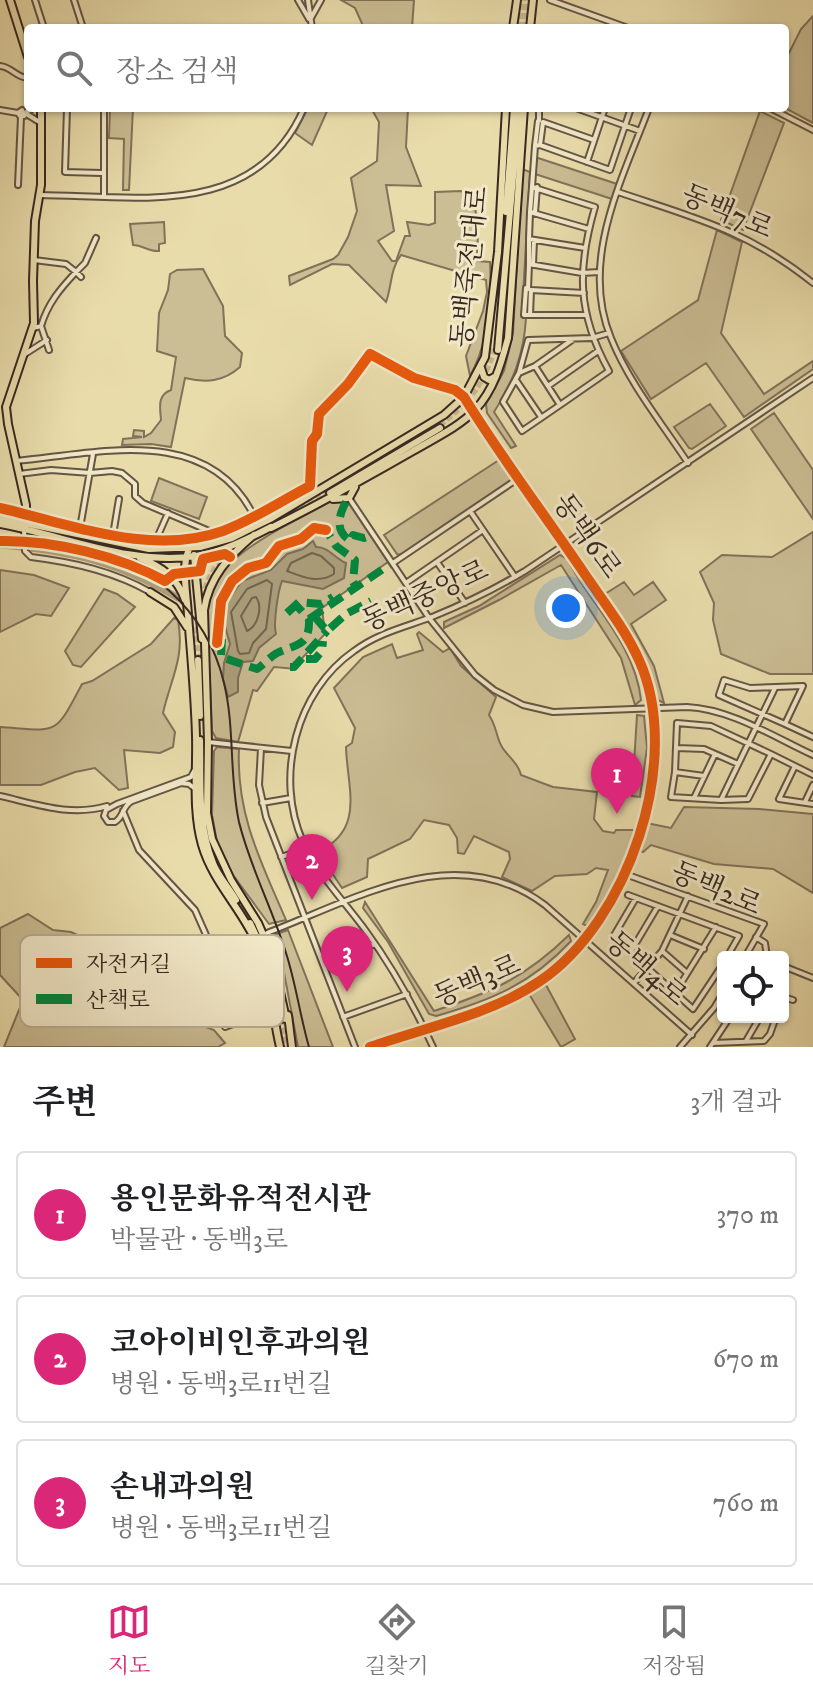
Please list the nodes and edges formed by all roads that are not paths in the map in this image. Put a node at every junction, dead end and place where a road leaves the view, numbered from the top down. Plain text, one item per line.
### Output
1 (10, 0) edge
2 (35, 0) edge
3 (74, 0) edge
4 (298, 0) edge
5 (308, 0) edge
6 (321, 0) edge
7 (517, 0) edge
8 (533, 0) edge
9 (550, 0) edge
10 (310, 21) junction
11 (43, 24) edge
12 (82, 24) edge
13 (311, 24) edge
14 (514, 24) edge
15 (516, 24) edge
16 (529, 24) edge
17 (530, 24) edge
18 (617, 24) edge
19 (24, 44) edge
20 (0, 66) edge
21 (24, 78) edge
22 (0, 110) edge
23 (25, 112) edge
24 (41, 112) edge
25 (67, 112) edge
26 (104, 112) edge
27 (302, 112) edge
28 (506, 112) edge
29 (518, 112) edge
30 (519, 112) edge
31 (519, 112) edge
32 (540, 112) edge
33 (588, 112) edge
34 (604, 112) edge
35 (630, 112) edge
36 (647, 112) edge
37 (778, 112) edge
38 (21, 114) junction
39 (602, 117) junction
40 (541, 121) junction
41 (42, 124) junction
42 (625, 125) junction
43 (813, 130) edge
44 (640, 131) junction
45 (594, 140) junction
46 (537, 146) junction
47 (587, 162) junction
48 (508, 171) junction
49 (102, 173) junction
50 (18, 185) dead end
51 (534, 187) junction
52 (618, 192) junction
53 (39, 195) junction
54 (104, 197) junction
55 (502, 198) junction
56 (532, 213) junction
57 (589, 229) junction
58 (96, 238) dead end
59 (532, 239) junction
60 (585, 248) junction
61 (34, 260) junction
62 (531, 265) junction
63 (76, 272) junction
64 (600, 272) junction
65 (582, 273) junction
66 (81, 277) dead end
67 (813, 283) edge
68 (529, 289) junction
69 (584, 293) junction
70 (587, 315) junction
71 (41, 326) junction
72 (33, 328) junction
73 (609, 333) junction
74 (592, 338) junction
75 (574, 339) junction
76 (47, 340) junction
77 (49, 350) dead end
78 (598, 351) junction
79 (25, 354) junction
80 (535, 366) junction
81 (481, 368) junction
82 (519, 373) junction
83 (496, 376) junction
84 (813, 378) edge
85 (516, 380) junction
86 (548, 386) junction
87 (464, 397) junction
88 (560, 405) junction
89 (474, 412) junction
90 (444, 415) junction
91 (541, 417) junction
92 (451, 427) junction
93 (440, 428) dead end
94 (93, 454) junction
95 (16, 461) junction
96 (688, 463) junction
97 (90, 473) junction
98 (19, 474) junction
99 (519, 478) junction
100 (364, 479) junction
101 (349, 498) junction
102 (119, 499) dead end
103 (319, 504) junction
104 (0, 508) edge
105 (470, 511) junction
106 (168, 513) junction
107 (254, 516) junction
108 (0, 518) edge
109 (0, 524) edge
110 (25, 526) junction
111 (80, 528) junction
112 (271, 528) junction
113 (483, 530) junction
114 (215, 534) junction
115 (113, 535) junction
116 (254, 535) junction
117 (155, 541) junction
118 (564, 544) junction
119 (189, 549) junction
120 (129, 553) junction
121 (195, 556) junction
122 (185, 557) junction
123 (437, 561) junction
124 (393, 563) junction
125 (515, 577) junction
126 (406, 583) junction
127 (186, 584) junction
128 (150, 592) joint
129 (198, 597) junction
130 (465, 603) junction
131 (187, 606) junction
132 (429, 618) junction
133 (190, 632) junction
134 (202, 659) junction
135 (775, 688) junction
136 (653, 710) junction
137 (763, 713) junction
138 (785, 724) junction
139 (756, 729) junction
140 (813, 729) edge
141 (811, 737) edge
142 (208, 742) junction
143 (748, 742) junction
144 (261, 748) junction
145 (677, 748) junction
146 (292, 751) junction
147 (715, 754) junction
148 (771, 754) junction
149 (813, 755) edge
150 (738, 764) junction
151 (795, 766) junction
152 (196, 769) junction
153 (675, 772) junction
154 (813, 775) edge
155 (704, 776) junction
156 (813, 785) edge
157 (196, 790) junction
158 (0, 796) edge
159 (292, 798) junction
160 (693, 799) junction
161 (721, 800) junction
162 (805, 802) junction
163 (262, 803) junction
164 (117, 804) junction
165 (813, 804) edge
166 (201, 808) junction
167 (98, 809) junction
168 (123, 811) junction
169 (104, 812) junction
170 (119, 820) junction
171 (129, 825) junction
172 (198, 826) junction
173 (306, 849) junction
174 (281, 857) junction
175 (211, 868) junction
176 (625, 874) junction
177 (221, 877) junction
178 (231, 880) junction
179 (628, 895) dead end
180 (688, 896) junction
181 (636, 898) junction
182 (345, 903) junction
183 (658, 906) junction
184 (680, 915) junction
185 (306, 918) junction
186 (716, 927) junction
187 (267, 933) joint
188 (206, 935) edge
189 (251, 935) edge
190 (257, 935) edge
191 (263, 935) edge
192 (670, 935) junction
193 (756, 937) junction
194 (583, 939) junction
195 (375, 944) junction
196 (704, 949) junction
197 (662, 951) junction
198 (730, 951) edge
199 (748, 951) edge
200 (766, 951) edge
201 (630, 954) junction
202 (323, 963) junction
203 (789, 968) edge
204 (647, 969) junction
205 (688, 974) junction
206 (813, 978) edge
207 (717, 979) edge
208 (634, 983) junction
209 (407, 994) junction
210 (675, 994) junction
211 (789, 999) edge
212 (284, 1000) edge
213 (793, 1000) dead end
214 (717, 1001) edge
215 (343, 1017) junction
216 (726, 1023) edge
217 (756, 1023) edge
218 (773, 1023) edge
219 (276, 1027) edge
220 (424, 1028) junction
221 (692, 1035) junction
222 (746, 1041) junction
223 (712, 1045) edge
224 (280, 1047) edge
225 (292, 1047) edge
226 (355, 1047) edge
227 (370, 1047) edge
228 (433, 1047) edge
229 (680, 1047) edge

1 - 19 main road
2 - 11 street
3 - 12 street
4 - 10 street
5 - 10 street
6 - 10 street
7 - 14 main road
8 - 17 main road
9 - 18 street
10 - 13 street
15 - 16 main road
20 - 21 street
22 - 38 street
23 - 38 street
24 - 41 main road
25 - 49 street
26 - 49 street
27 - 54 street
28 - 55 main road, 동백죽전대로
29 - 48 main road, 동백죽전대로
30 - 48 main road, 동백죽전대로
31 - 83 main road, 동백죽전대로
32 - 40 street
33 - 39 street
34 - 39 street
35 - 42 street
36 - 44 street
37 - 43 street
38 - 41 street
38 - 50 street
39 - 42 street
39 - 45 street
40 - 45 street
40 - 46 street
41 - 53 main road
42 - 44 street
42 - 47 street
44 - 52 street
45 - 47 street
46 - 47 street
46 - 51 street
48 - 55 main road
49 - 54 street
51 - 56 street
51 - 57 street
52 - 64 street
52 - 67 street, 동백7로
53 - 54 street
53 - 61 main road
55 - 81 main road, 동백죽전대로
56 - 57 street
56 - 59 street
57 - 60 street
58 - 63 street
59 - 60 street
59 - 62 street
60 - 65 street
61 - 63 street
61 - 72 main road
62 - 65 street
62 - 68 street
63 - 66 street
63 - 71 street
64 - 65 street
64 - 73 street
65 - 69 street
68 - 69 street
68 - 70 street
69 - 70 street
70 - 74 street
71 - 72 street
71 - 76 street
72 - 79 main road
73 - 74 street
73 - 96 street
74 - 75 street
74 - 78 street
75 - 80 street
75 - 82 street
76 - 77 street
76 - 79 street
78 - 86 street
78 - 88 street
79 - 95 main road
80 - 82 street
80 - 86 street
81 - 83 main road
81 - 87 main road, 동백죽전대로
82 - 85 street
83 - 89 main road, 동백죽전대로
84 - 96 street, 동백중앙로
85 - 91 street
85 - 91 street
86 - 88 street
87 - 89 street, 동백6로
87 - 90 main road, 동백죽전대로
87 - 107 street
88 - 91 street
89 - 92 main road, 동백죽전대로
89 - 99 street, 동백6로
90 - 92 main road
90 - 119 main road, 동백죽전대로
92 - 100 main road, 동백죽전대로
93 - 112 main road, 동백죽전대로
94 - 95 street
94 - 97 street
94 - 107 street
95 - 98 main road
96 - 118 street, 동백중앙로
97 - 98 street
97 - 106 street
97 - 111 street
98 - 110 main road
99 - 105 street
99 - 118 street, 동백6로
100 - 101 main road
100 - 103 main road, 동백죽전대로
101 - 103 main road
101 - 124 street
102 - 115 street
103 - 112 main road, 동백죽전대로
104 - 110 street
105 - 113 street
105 - 124 street
106 - 114 street
106 - 117 street
107 - 114 street
108 - 110 main road
109 - 110 main road
110 - 111 street
110 - 119 main road, 동백죽전대로
110 - 120 main road
110 - 128 street
111 - 115 street
112 - 116 main road, 동백죽전대로
113 - 123 street
113 - 125 street
114 - 117 street
115 - 117 street
116 - 121 main road, 동백죽전대로
116 - 134 main road
118 - 125 street, 동백중앙로
118 - 136 street, 동백6로
119 - 121 main road
119 - 122 main road
120 - 122 main road, 동백죽전대로
120 - 131 main road
121 - 122 main road, 동백죽전대로
121 - 129 main road
122 - 127 main road
123 - 126 street
123 - 130 street
124 - 126 street
125 - 130 street, 동백중앙로
126 - 132 street
127 - 129 main road
127 - 131 main road
128 - 133 main road
129 - 134 main road
130 - 132 street, 동백중앙로
131 - 133 main road
132 - 136 street
132 - 146 street, 동백중앙로
133 - 152 main road
134 - 142 main road
134 - 166 main road
135 - 137 street
135 - 137 street
135 - 138 street
136 - 139 street
136 - 176 street, 동백3로
137 - 138 street
137 - 139 street
138 - 141 street
139 - 143 street
139 - 149 street
140 - 141 street
142 - 144 street
142 - 178 main road
143 - 145 street
143 - 148 street
143 - 150 street
144 - 146 street
144 - 163 street
145 - 147 street
145 - 153 street
146 - 159 street, 동백중앙로
147 - 150 street
147 - 155 street
148 - 151 street
148 - 161 street
150 - 161 street
151 - 154 street
151 - 162 street
152 - 157 main road
152 - 164 street
153 - 155 street
153 - 160 street
155 - 160 street
156 - 162 street
157 - 168 street
157 - 172 main road
158 - 167 street
159 - 163 street
159 - 173 street, 동백중앙로
160 - 161 street
162 - 165 street
163 - 174 street
164 - 167 street
164 - 169 street
166 - 172 main road
166 - 177 main road
167 - 169 street
168 - 170 street
168 - 171 street
169 - 170 street
170 - 171 street
171 - 188 street
172 - 175 main road
173 - 174 street
173 - 182 street, 동백중앙로
174 - 185 street
175 - 177 main road
175 - 189 main road
176 - 180 street, 동백2로
176 - 194 street, 동백3로
177 - 190 main road
178 - 187 main road
178 - 191 main road
179 - 181 street
180 - 184 street
180 - 193 street, 동백2로
181 - 183 street
181 - 201 street
182 - 185 street, 동백4로
182 - 194 street, 동백4로
182 - 195 street, 동백중앙로
183 - 184 street
183 - 201 street
184 - 186 street
184 - 192 street
185 - 187 street, 동백4로
185 - 202 street
186 - 196 street
186 - 198 street
192 - 196 street
192 - 197 street
193 - 199 street, 동백2로
193 - 200 street
194 - 208 street, 동백4로
194 - 220 street, 동백3로
195 - 202 street
195 - 209 street, 동백중앙로
196 - 205 street
197 - 204 street
197 - 205 street
201 - 204 street
202 - 215 street
203 - 206 street
204 - 208 street
204 - 210 street
205 - 210 street
207 - 210 street
208 - 221 street, 동백4로
209 - 215 street
209 - 220 street, 동백중앙로
211 - 213 street
212 - 225 main road
214 - 221 street
215 - 226 street
216 - 223 street
217 - 222 street
218 - 222 street
219 - 224 main road
220 - 227 street, 동백3로
220 - 228 street, 동백중앙로
221 - 229 street
222 - 223 street

